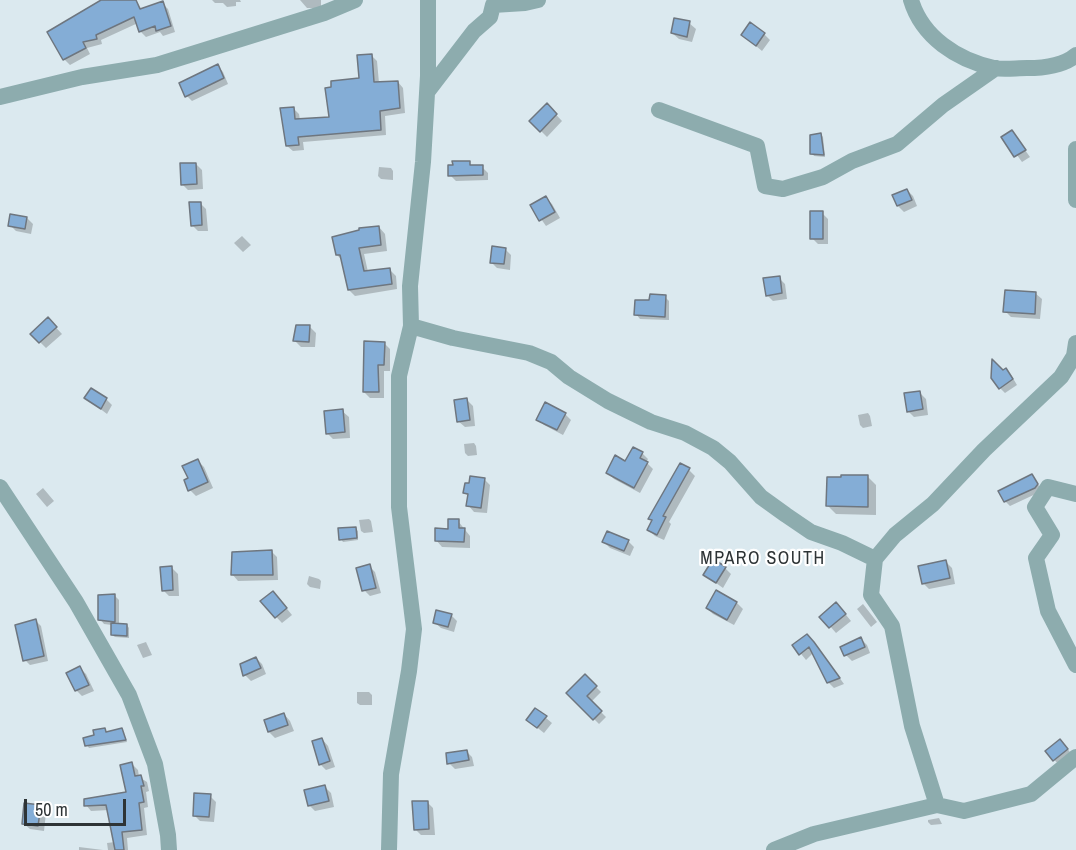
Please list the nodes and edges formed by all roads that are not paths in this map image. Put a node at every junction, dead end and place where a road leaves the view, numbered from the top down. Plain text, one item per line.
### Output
1 (355, 0) edge
2 (428, 0) edge
3 (538, 0) edge
4 (911, 0) edge
5 (486, 3) edge
6 (1076, 55) edge
7 (996, 68) junction
8 (428, 92) junction
9 (0, 96) edge
10 (659, 110) dead end
11 (1076, 149) edge
12 (1076, 201) edge
13 (411, 326) junction
14 (1076, 343) edge
15 (0, 487) edge
16 (1076, 494) edge
17 (875, 559) junction
18 (1076, 665) edge
19 (1076, 757) edge
20 (937, 805) junction
21 (169, 850) edge
22 (388, 850) edge
23 (774, 850) edge

1 - 9 street
2 - 8 street
3 - 5 street
4 - 7 street
5 - 8 street
6 - 7 street
7 - 10 street
8 - 13 street
11 - 12 street
13 - 17 street
13 - 22 street
14 - 17 street
15 - 21 street
16 - 18 street
17 - 20 street
19 - 20 street
20 - 23 street

